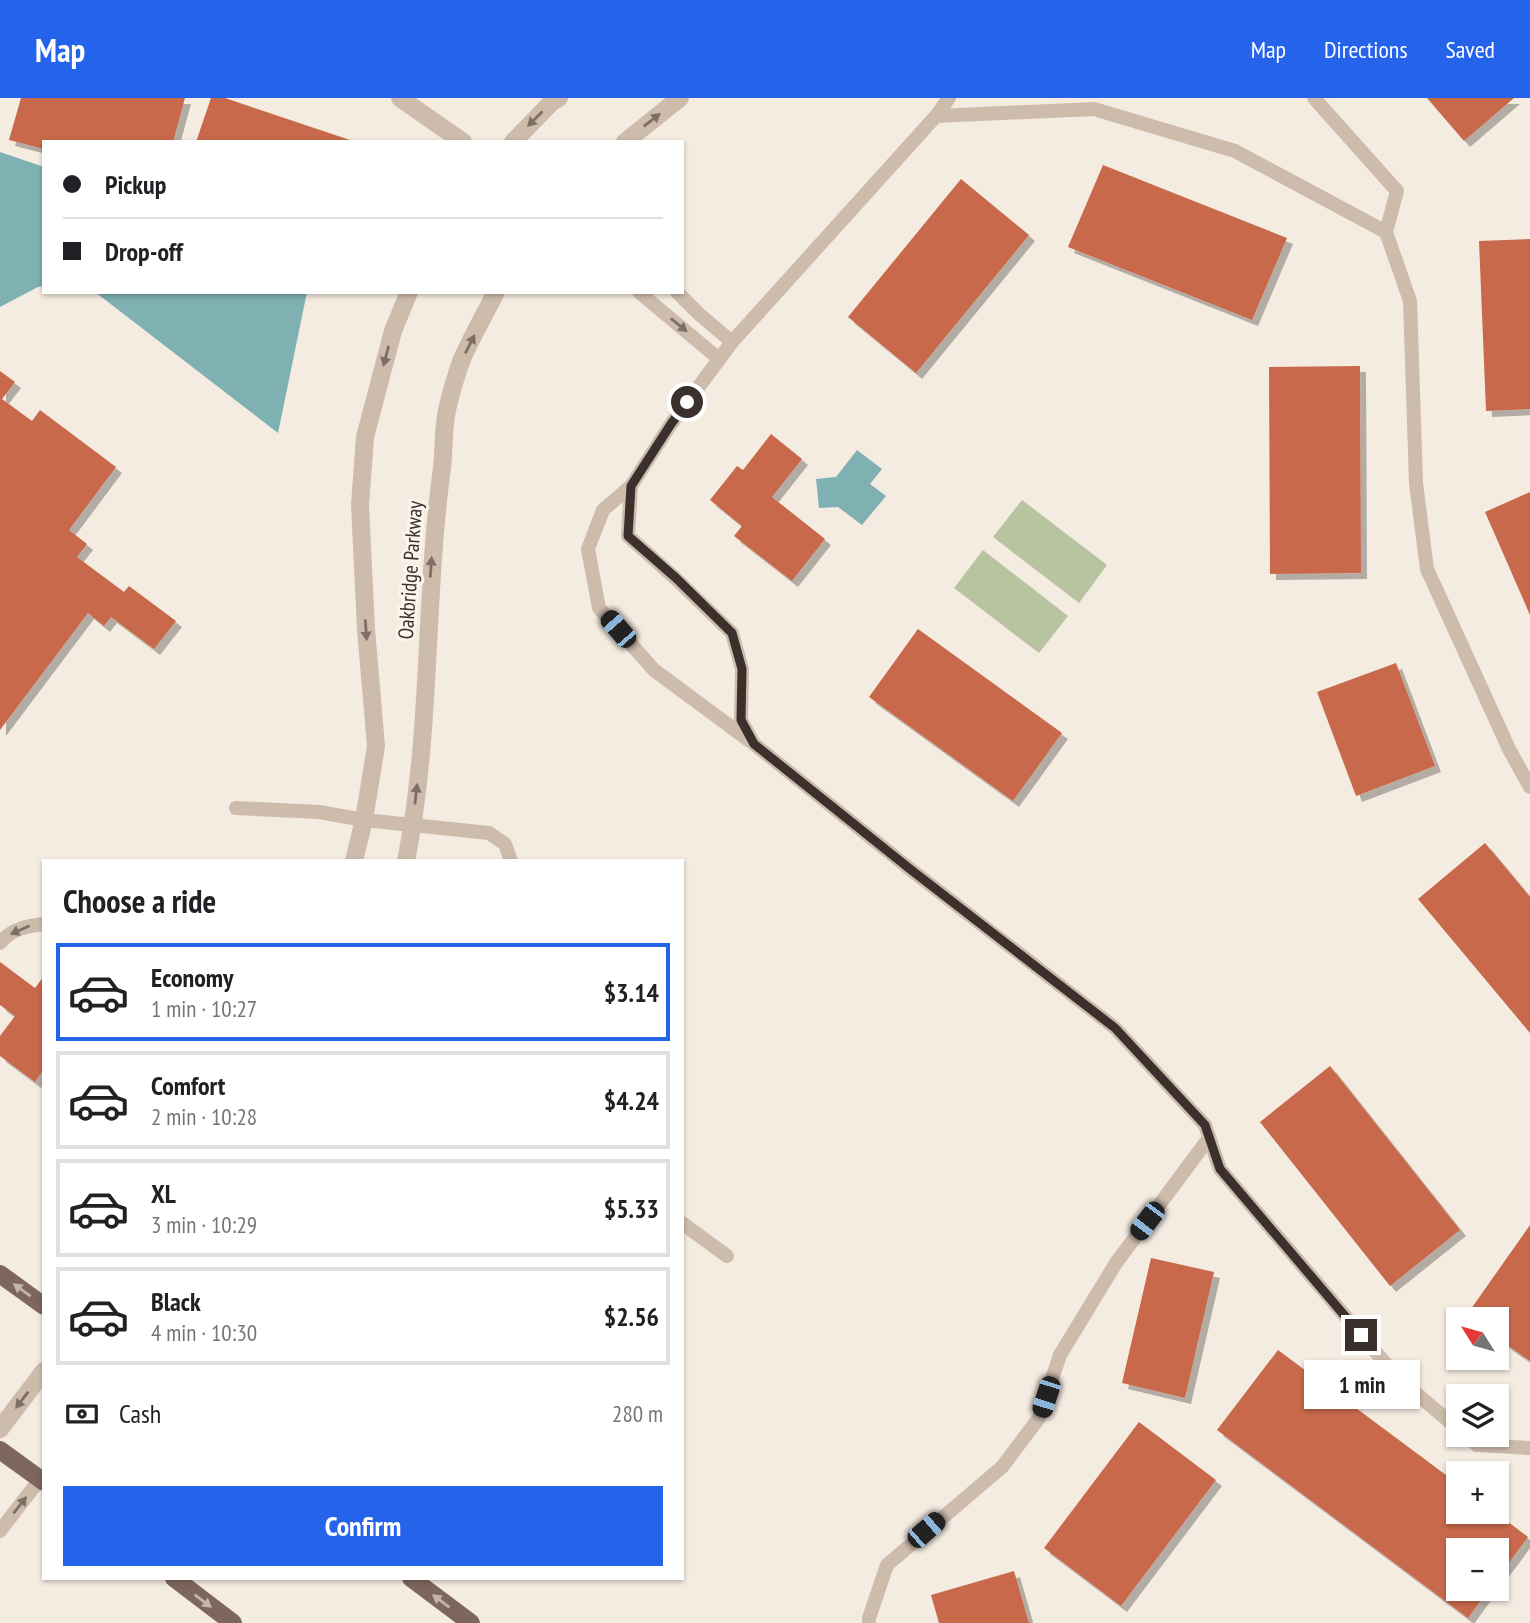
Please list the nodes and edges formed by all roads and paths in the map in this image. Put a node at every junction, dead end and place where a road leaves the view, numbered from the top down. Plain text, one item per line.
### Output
1 (400, 98) edge
2 (559, 98) edge
3 (680, 98) edge
4 (950, 98) edge
5 (1314, 98) edge
6 (936, 116) junction
7 (460, 140) edge
8 (515, 140) edge
9 (628, 140) edge
10 (1386, 232) junction
11 (408, 294) edge
12 (495, 294) edge
13 (641, 294) edge
14 (679, 294) edge
15 (732, 342) junction
16 (719, 359) junction
17 (631, 486) junction
18 (754, 744) junction
19 (1530, 788) edge
20 (236, 808) dead end
21 (364, 820) junction
22 (413, 825) junction
23 (354, 859) edge
24 (406, 859) edge
25 (510, 859) edge
26 (42, 923) edge
27 (0, 943) edge
28 (1209, 1138) junction
29 (684, 1227) edge
30 (727, 1256) dead end
31 (0, 1274) edge
32 (42, 1305) edge
33 (42, 1374) edge
34 (1446, 1419) edge
35 (0, 1429) edge
36 (1509, 1447) edge
37 (1530, 1448) edge
38 (0, 1450) edge
39 (42, 1479) edge
40 (0, 1531) edge
41 (176, 1580) edge
42 (414, 1580) edge
43 (233, 1623) edge
44 (471, 1623) edge
45 (869, 1623) edge

1 - 7 street
2 -> 8 street
9 -> 3 street
4 - 6 lane
5 - 10 lane
6 - 10 lane
6 - 15 lane
10 - 19 lane
11 -> 21 street, Oakbridge Parkway
22 -> 12 street, Oakbridge Parkway
13 -> 16 lane
14 - 15 lane
15 - 16 lane
16 - 17 lane
17 - 18 lane
17 - 18 lane
18 - 28 lane
20 - 21 lane
21 - 22 lane
21 - 23 street, Oakbridge Parkway
22 - 24 street, Oakbridge Parkway
22 - 25 lane
26 -> 27 lane
28 - 34 lane
28 - 45 lane
29 - 30 lane
32 -> 31 main road
33 -> 35 street
36 - 37 lane
38 - 39 main road
40 -> 39 lane
41 -> 43 main road
44 -> 42 main road

